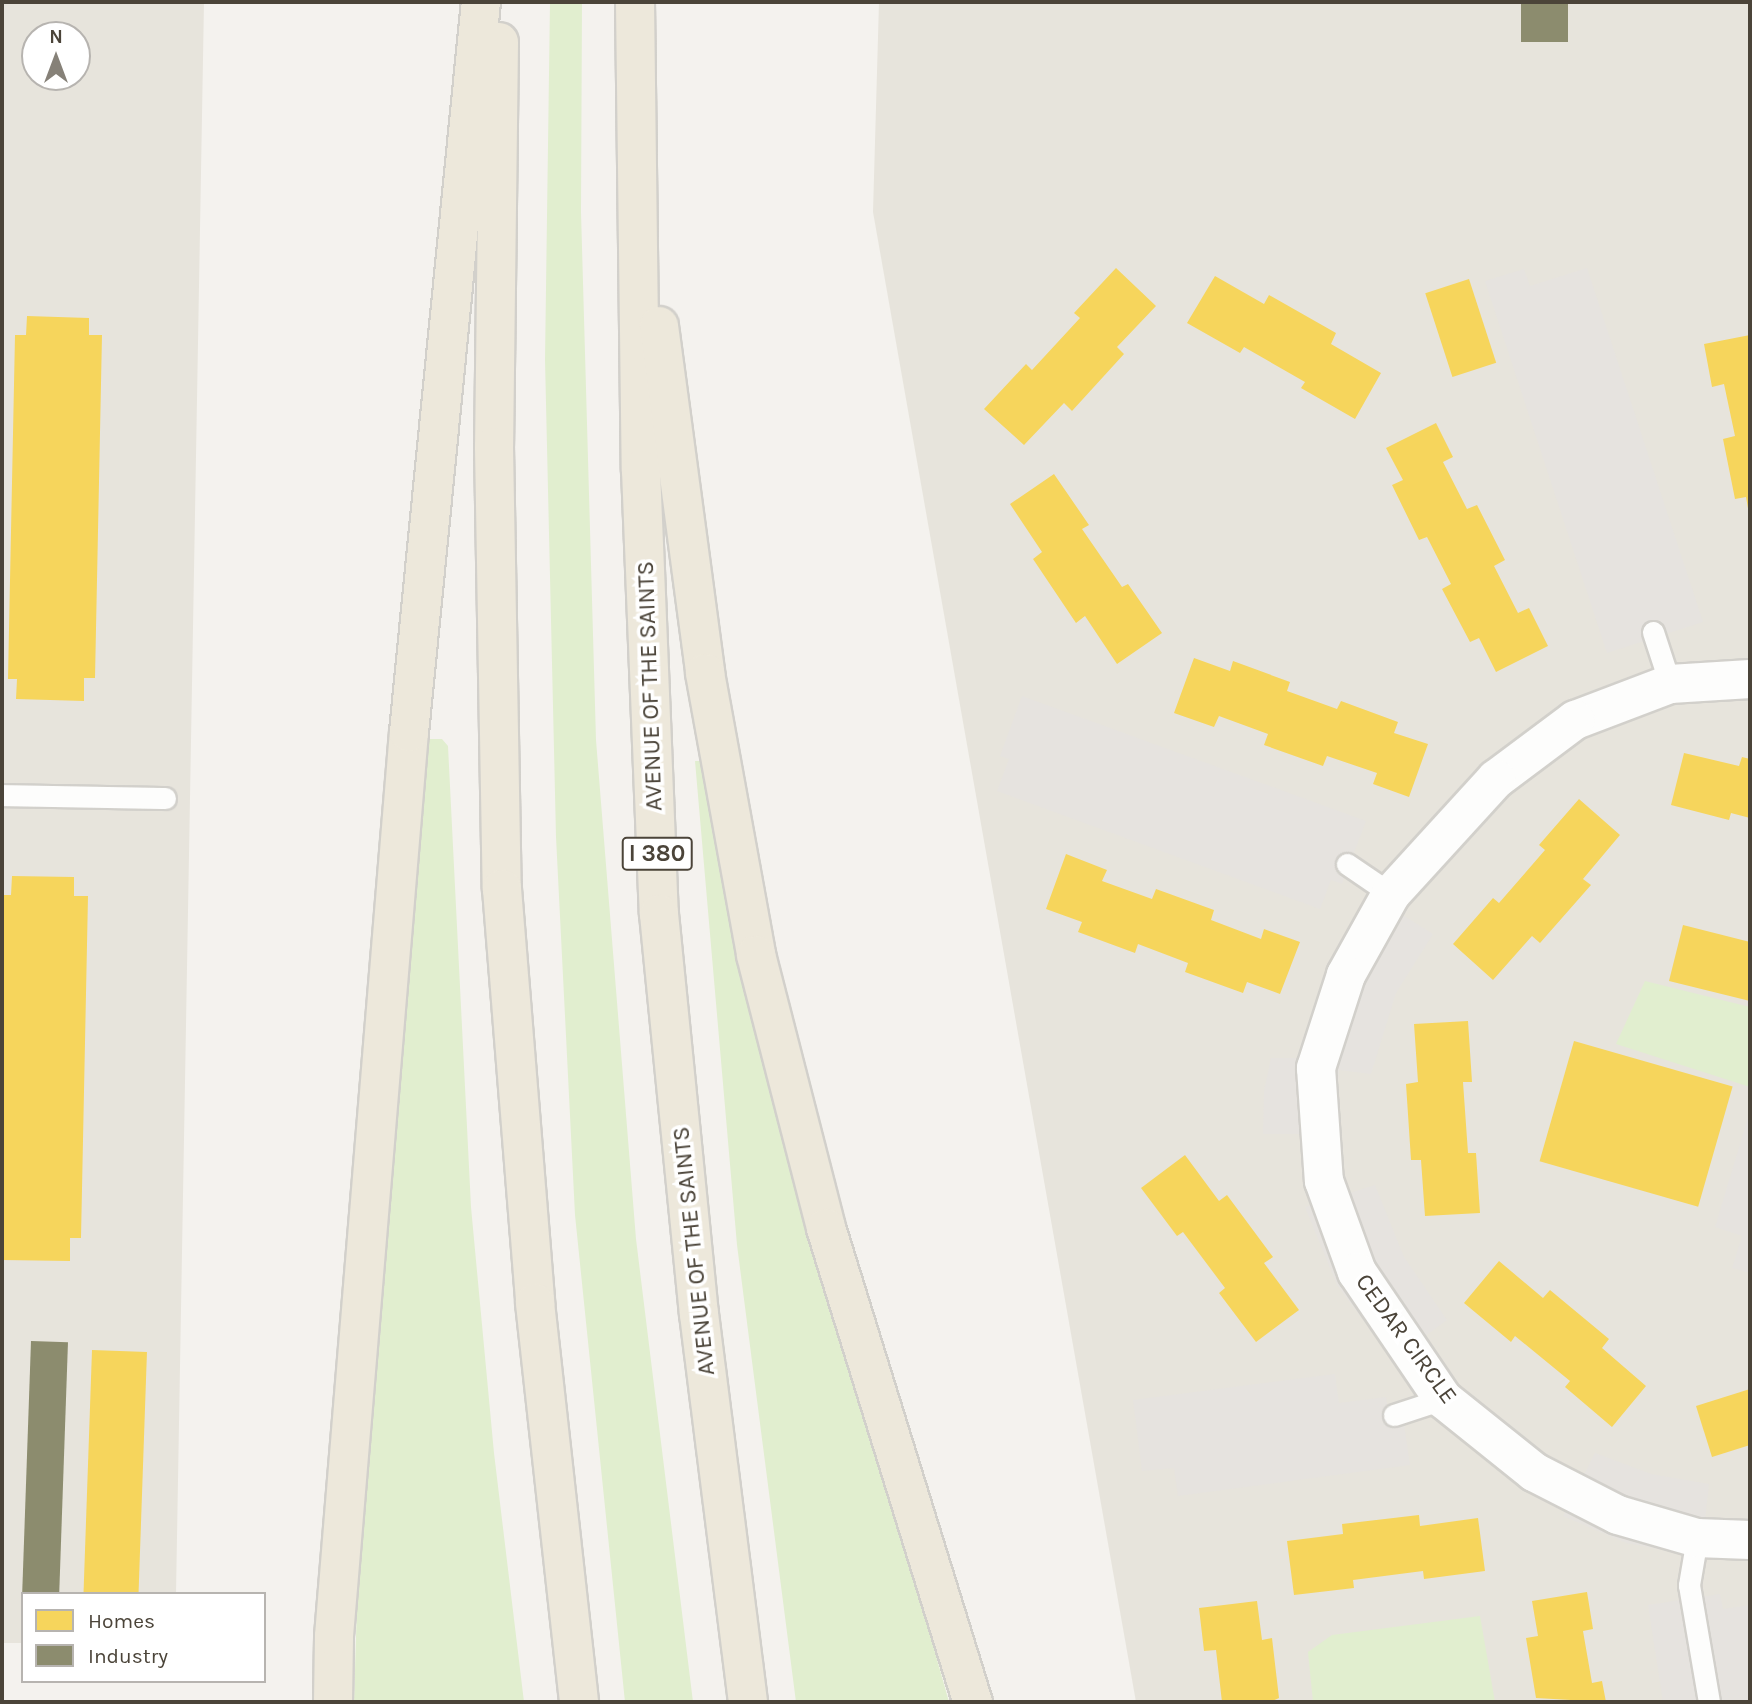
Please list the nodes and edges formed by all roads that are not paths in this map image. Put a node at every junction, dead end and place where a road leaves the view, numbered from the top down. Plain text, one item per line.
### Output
1 (481, 2) edge
2 (500, 2) edge
3 (635, 2) edge
4 (634, 142) junction
5 (1653, 632) dead end
6 (1750, 679) edge
7 (1670, 684) junction
8 (2, 795) edge
9 (165, 797) dead end
10 (1347, 864) dead end
11 (1391, 894) junction
12 (1443, 1399) junction
13 (1394, 1415) dead end
14 (1696, 1538) junction
15 (1750, 1540) edge
16 (332, 1702) edge
17 (579, 1702) edge
18 (748, 1702) edge
19 (973, 1702) edge
20 (1709, 1702) edge

1 - 16 highway
2 - 17 highway
3 - 4 highway, AVENUE OF THE SAINTS / I 380
4 - 18 highway, AVENUE OF THE SAINTS / I 380
4 - 19 highway
5 - 7 lane
6 - 7 street, CEDAR CIRCLE
7 - 11 street, CEDAR CIRCLE
8 - 9 lane
10 - 11 lane
11 - 12 street, CEDAR CIRCLE
12 - 13 lane
12 - 14 street, CEDAR CIRCLE
14 - 15 street, CEDAR CIRCLE
14 - 20 lane

